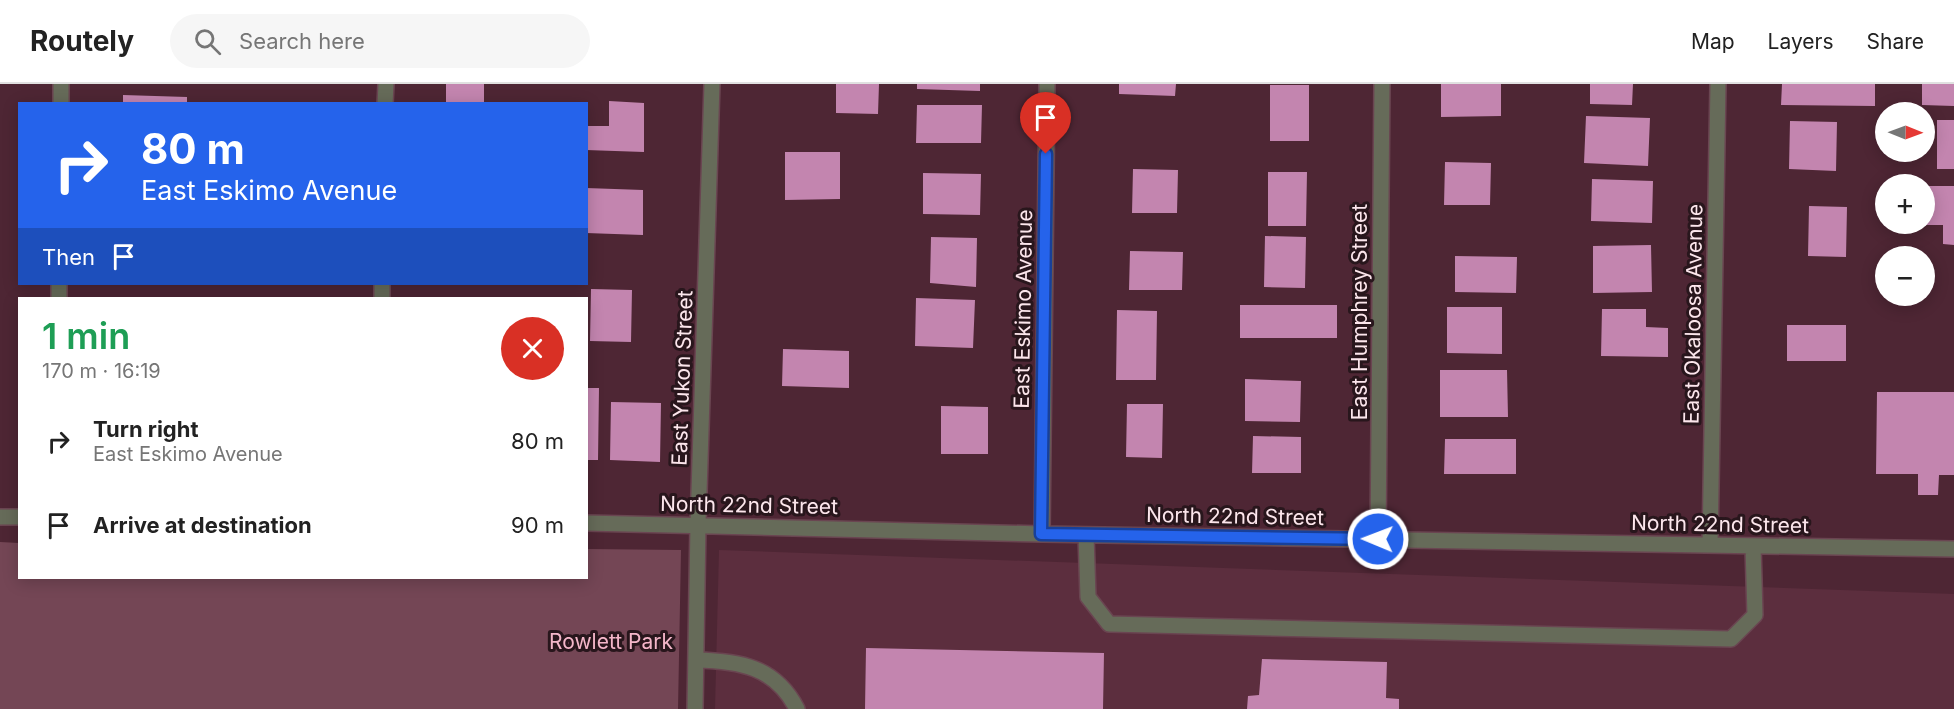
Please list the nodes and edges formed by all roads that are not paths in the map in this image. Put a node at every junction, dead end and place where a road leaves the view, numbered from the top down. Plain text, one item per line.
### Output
1 (61, 84) edge
2 (386, 84) edge
3 (712, 84) edge
4 (1047, 84) edge
5 (1382, 84) edge
6 (1718, 84) edge
7 (61, 102) edge
8 (385, 102) edge
9 (0, 517) edge
10 (18, 517) edge
11 (588, 523) edge
12 (698, 524) junction
13 (1041, 534) junction
14 (1086, 535) junction
15 (1378, 539) junction
16 (1710, 545) junction
17 (1753, 546) junction
18 (1954, 549) edge
19 (696, 660) junction
20 (695, 709) edge
21 (797, 709) edge

1 - 7 street
2 - 8 street
3 - 12 street, East Yukon Street
4 - 13 street, East Eskimo Avenue
5 - 15 street, East Humphrey Street
6 - 16 street, East Okaloosa Avenue
9 - 10 street
11 - 12 street, North 22nd Street
12 - 13 street, North 22nd Street
12 - 19 street, East Yukon Street
13 - 14 street, North 22nd Street
14 - 15 street, North 22nd Street
14 - 17 street
15 - 16 street, North 22nd Street
16 - 17 street, North 22nd Street
17 - 18 street, North 22nd Street
19 - 20 street, East Yukon Street
19 - 21 street

